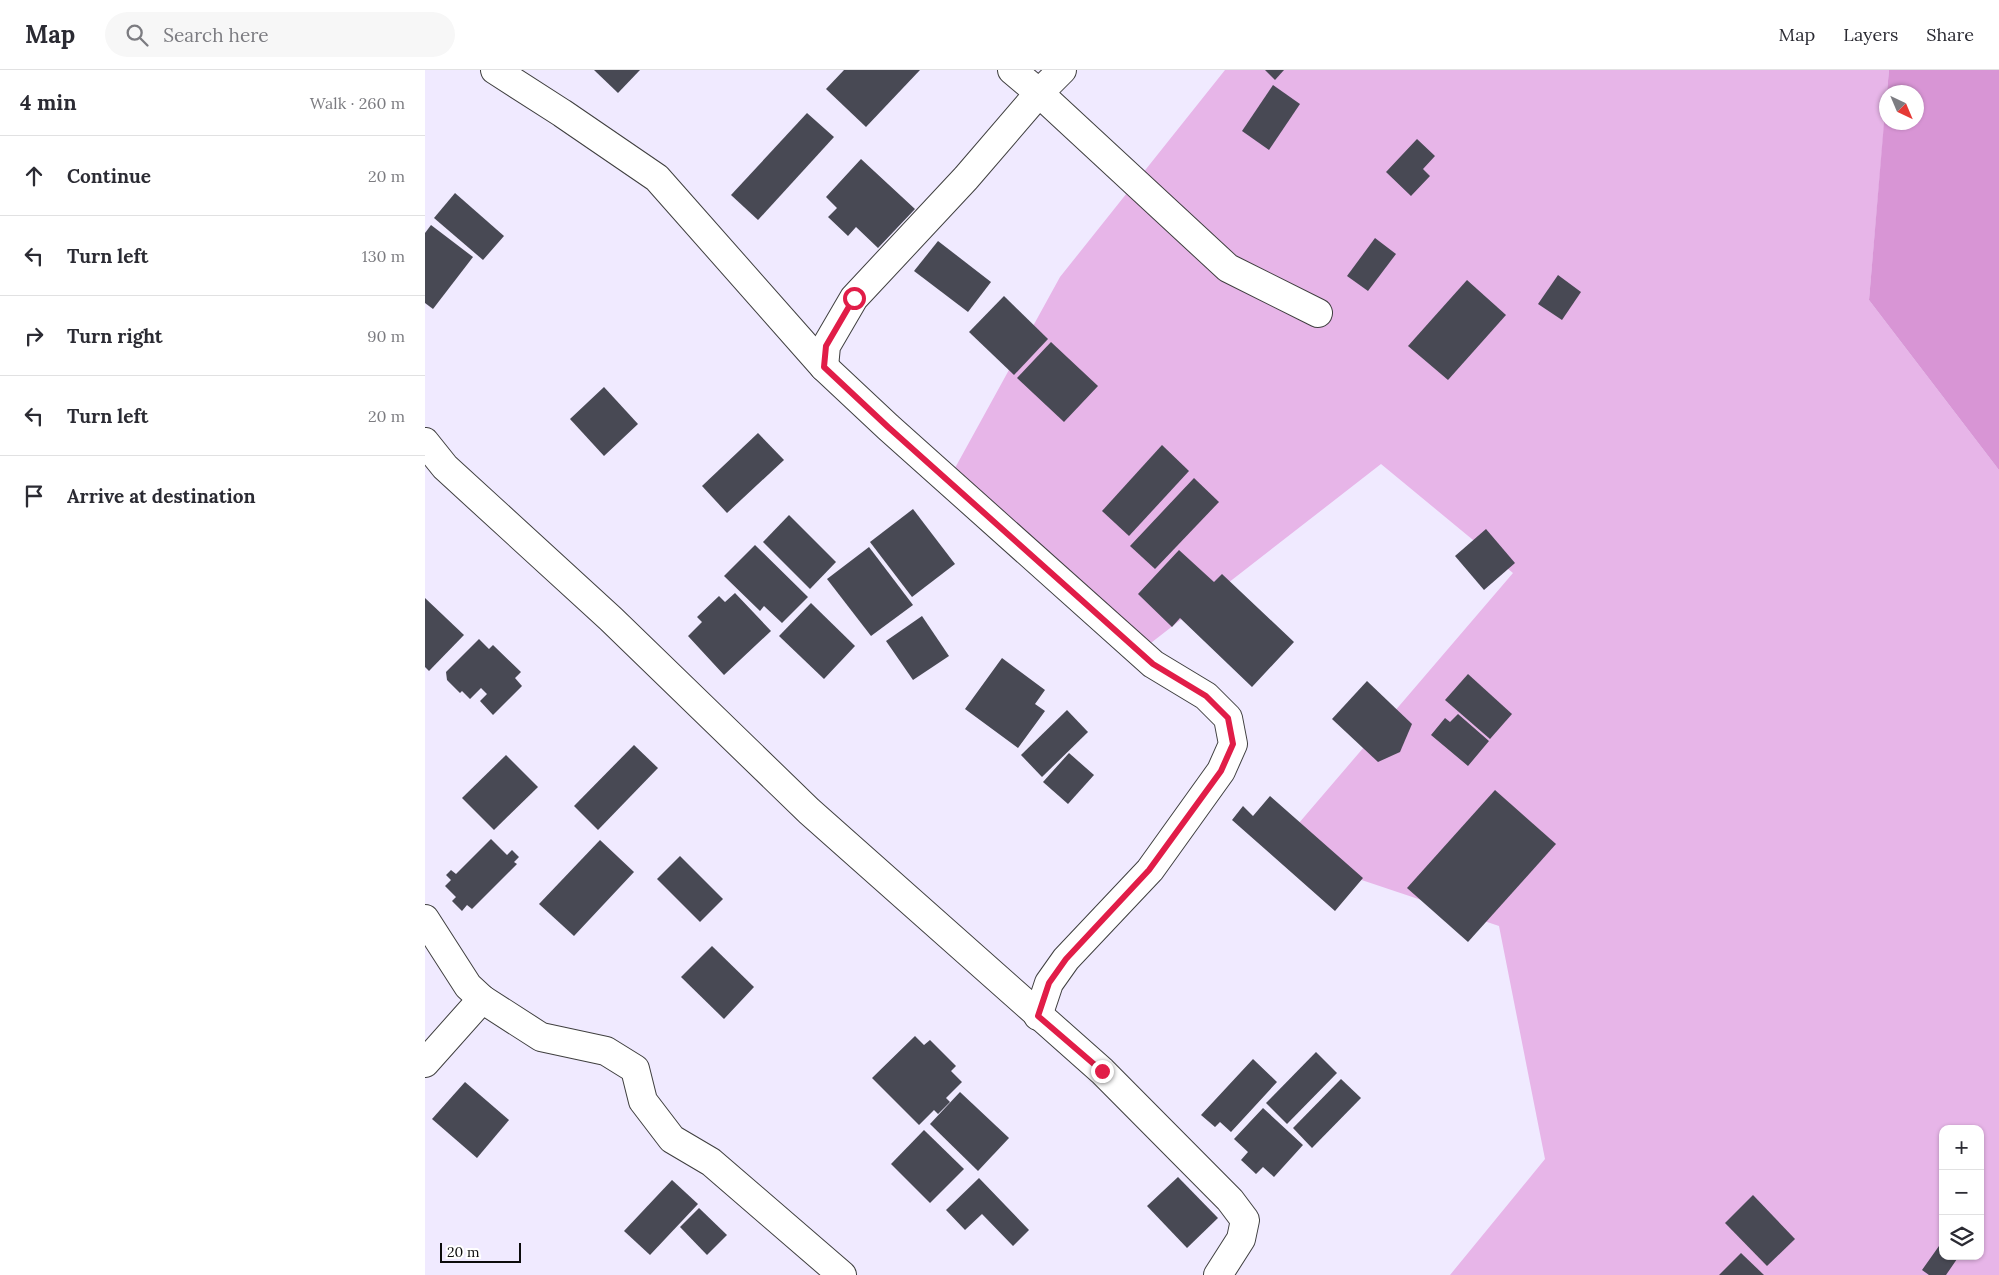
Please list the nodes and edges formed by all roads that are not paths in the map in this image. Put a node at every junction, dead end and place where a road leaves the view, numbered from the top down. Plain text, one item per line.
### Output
1 (495, 70) edge
2 (1012, 70) edge
3 (1062, 70) edge
4 (1039, 93) junction
5 (1318, 313) dead end
6 (824, 367) junction
7 (425, 442) edge
8 (425, 919) edge
9 (482, 1000) junction
10 (1038, 1016) junction
11 (425, 1063) edge
12 (842, 1275) edge
13 (1218, 1275) edge

1 - 6 street
2 - 4 street
3 - 4 street
4 - 5 street
4 - 6 street
6 - 10 street
7 - 10 street
8 - 9 street
9 - 11 street
9 - 12 street
10 - 13 street

